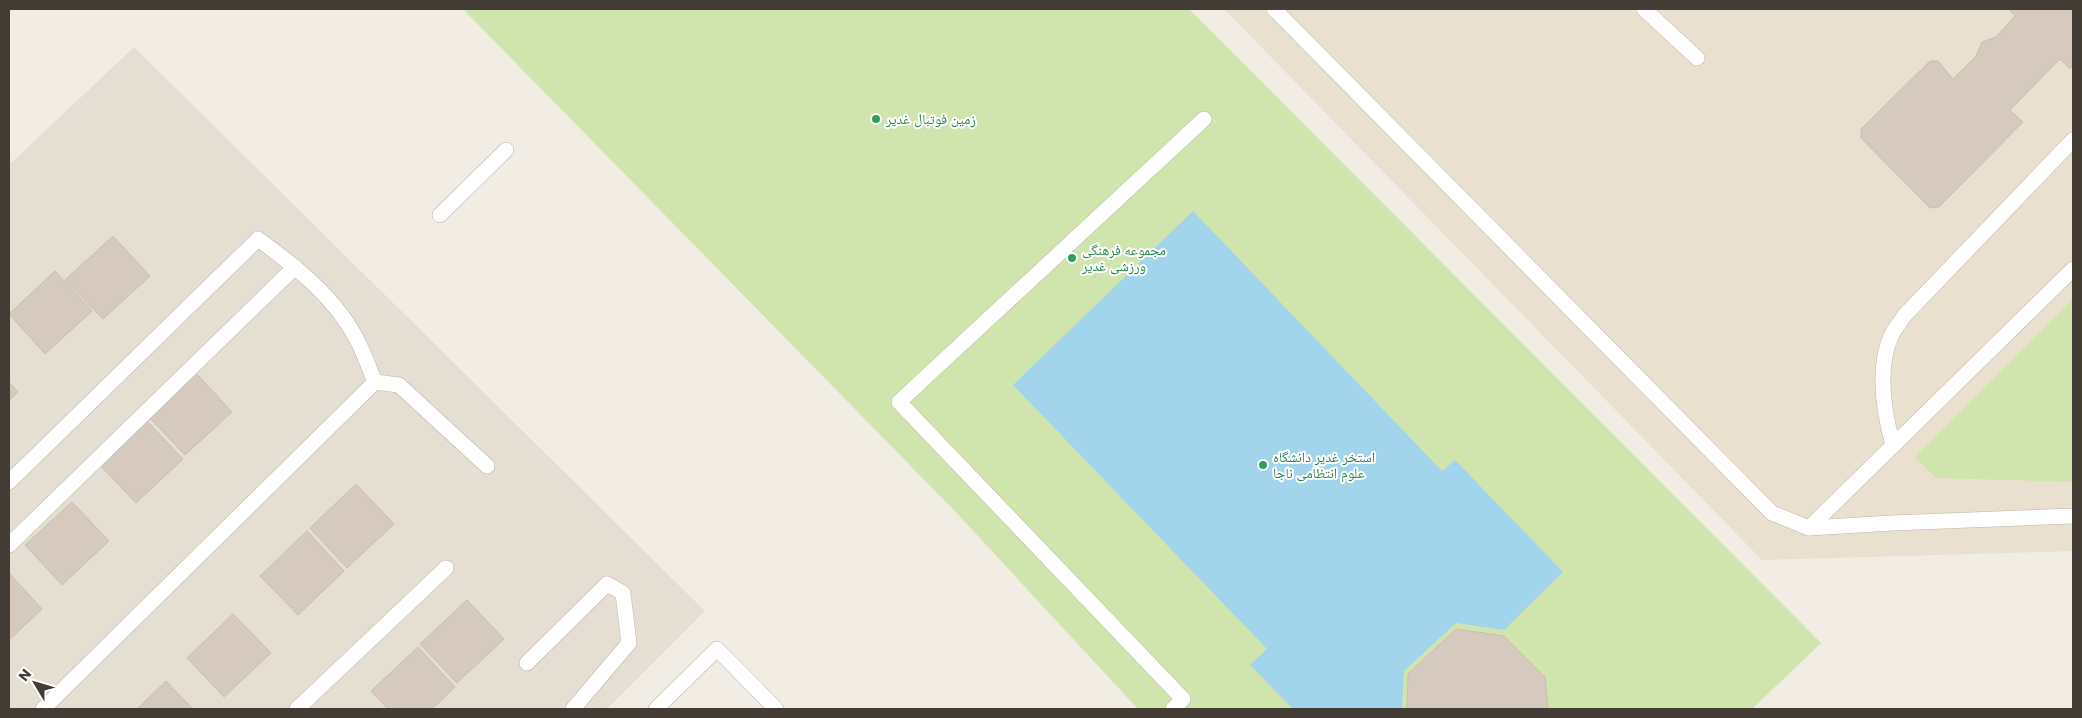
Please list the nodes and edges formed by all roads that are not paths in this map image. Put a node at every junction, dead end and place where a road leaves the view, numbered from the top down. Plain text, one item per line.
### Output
1 (1274, 9) edge
2 (1644, 9) edge
3 (1697, 58) dead end
4 (1204, 119) dead end
5 (2073, 140) edge
6 (506, 150) dead end
7 (440, 215) dead end
8 (295, 267) junction
9 (2073, 268) edge
10 (376, 382) junction
11 (1893, 446) junction
12 (487, 466) dead end
13 (9, 482) edge
14 (2073, 516) edge
15 (1809, 528) junction
16 (9, 545) edge
17 (446, 568) dead end
18 (528, 663) dead end
19 (43, 709) edge
20 (297, 709) edge
21 (573, 709) edge
22 (656, 709) edge
23 (776, 709) edge
24 (1173, 709) edge

1 - 15 lane
2 - 3 lane
4 - 24 lane
5 - 11 lane
6 - 7 lane
8 - 10 lane
8 - 13 lane
8 - 16 lane
9 - 11 lane
10 - 12 lane
10 - 19 lane
11 - 15 lane
14 - 15 lane
17 - 20 lane
18 - 21 lane
22 - 23 lane

